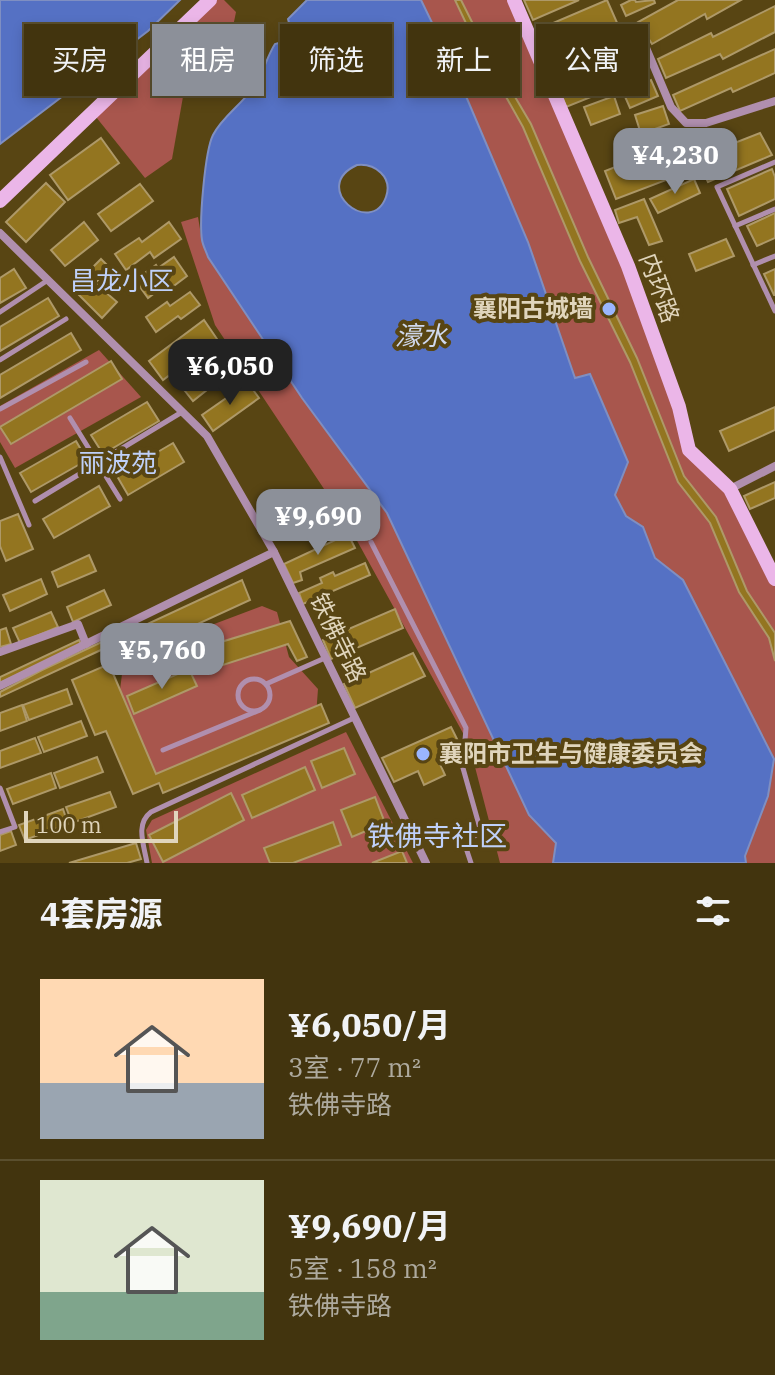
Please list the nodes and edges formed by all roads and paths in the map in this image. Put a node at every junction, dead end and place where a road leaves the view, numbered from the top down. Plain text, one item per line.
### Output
1 (210, 0) edge
2 (514, 0) edge
3 (536, 52) edge
4 (648, 52) edge
5 (555, 96) edge
6 (775, 101) edge
7 (775, 162) edge
8 (0, 201) edge
9 (775, 209) edge
10 (735, 226) junction
11 (0, 233) edge
12 (775, 256) edge
13 (753, 265) junction
14 (48, 280) junction
15 (775, 311) edge
16 (0, 312) edge
17 (66, 319) dead end
18 (0, 360) edge
19 (86, 362) dead end
20 (0, 409) edge
21 (182, 412) junction
22 (70, 418) dead end
23 (0, 457) edge
24 (98, 463) junction
25 (775, 466) edge
26 (730, 489) junction
27 (120, 499) dead end
28 (35, 501) dead end
29 (29, 525) dead end
30 (371, 542) dead end
31 (274, 552) junction
32 (775, 579) edge
33 (86, 644) junction
34 (0, 652) edge
35 (325, 658) junction
36 (266, 684) junction
37 (0, 686) edge
38 (260, 710) junction
39 (354, 718) junction
40 (163, 750) dead end
41 (0, 788) edge
42 (0, 832) edge
43 (147, 863) edge
44 (426, 863) edge
45 (471, 863) edge

1 - 8 street
2 - 3 street, 内环路
4 - 6 street
5 - 26 street, 内环路
7 - 10 lane
9 - 10 lane
10 - 13 lane
11 - 14 street, 铁佛寺路
12 - 13 lane
13 - 15 lane
14 - 16 lane
14 - 21 street, 铁佛寺路
17 - 18 lane
19 - 20 lane
21 - 24 lane
21 - 31 street, 铁佛寺路
22 - 24 lane
23 - 29 lane
24 - 27 lane
24 - 28 lane
25 - 26 street
26 - 32 street, 内环路
30 - 45 lane
31 - 33 street
31 - 35 street, 铁佛寺路
33 - 34 street
33 - 37 street
35 - 36 lane
35 - 39 street, 铁佛寺路
36 - 38 lane
36 - 38 lane
38 - 40 lane
39 - 43 lane
39 - 44 street, 铁佛寺路
41 - 42 lane

